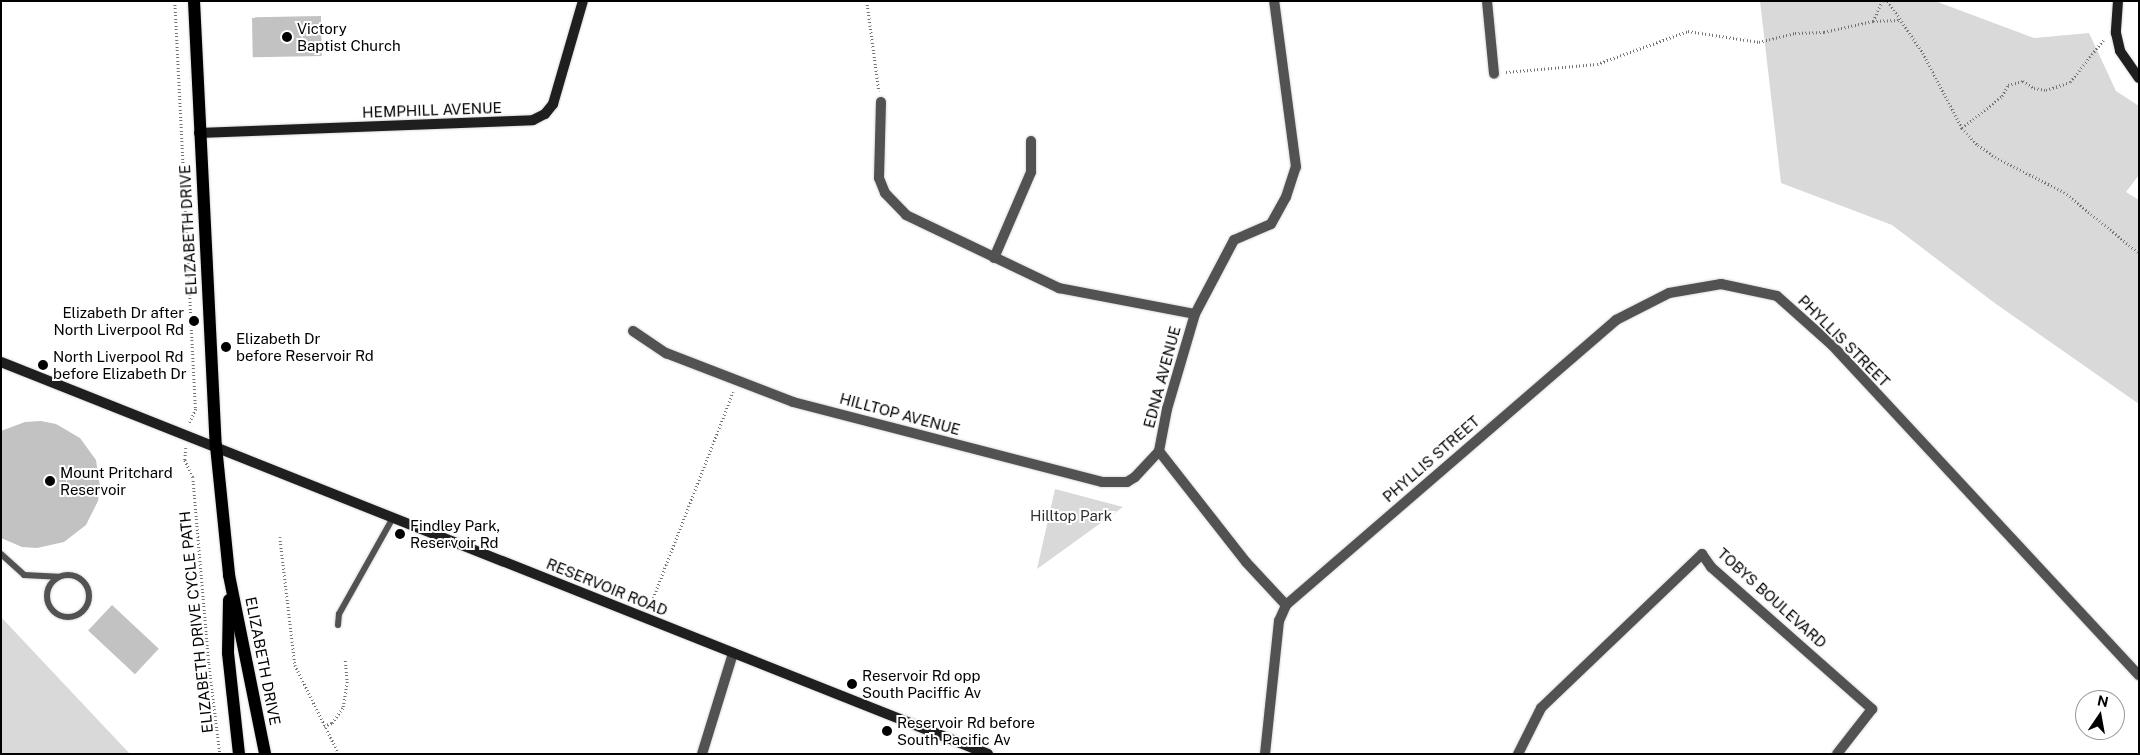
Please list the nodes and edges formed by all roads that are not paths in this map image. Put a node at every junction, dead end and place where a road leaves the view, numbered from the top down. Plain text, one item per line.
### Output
1 (194, 1) edge
2 (584, 1) edge
3 (1274, 1) edge
4 (1488, 1) edge
5 (2118, 1) edge
6 (1494, 74) road end
7 (2139, 78) edge
8 (881, 102) road end
9 (199, 133) junction
10 (1031, 141) dead end
11 (994, 258) junction
12 (1195, 314) junction
13 (633, 331) dead end
14 (1, 362) edge
15 (216, 446) junction
16 (1159, 451) junction
17 (394, 516) junction
18 (1, 554) edge
19 (229, 575) junction
20 (58, 578) junction
21 (1286, 605) junction
22 (338, 625) dead end
23 (733, 653) junction
24 (2139, 675) edge
25 (239, 754) edge
26 (265, 754) edge
27 (702, 754) edge
28 (988, 754) edge
29 (1265, 754) edge
30 (1518, 754) edge
31 (1837, 754) edge

1 - 9 main road, ELIZABETH DRIVE
2 - 9 street, HEMPHILL AVENUE
3 - 12 street, EDNA AVENUE
4 - 6 street
5 - 7 street
8 - 11 street
9 - 15 main road, ELIZABETH DRIVE
10 - 11 street
11 - 12 street
12 - 16 street, EDNA AVENUE
13 - 16 street, HILLTOP AVENUE
14 - 15 street, RESERVOIR ROAD
15 - 17 street, RESERVOIR ROAD
15 - 19 main road, ELIZABETH DRIVE
16 - 21 street, EDNA AVENUE
17 - 22 lane
17 - 23 street, RESERVOIR ROAD
18 - 20 lane
19 - 25 main road, ELIZABETH DRIVE
19 - 26 main road, ELIZABETH DRIVE
20 - 20 lane
21 - 24 street, PHYLLIS STREET
21 - 29 street
23 - 27 street
23 - 28 street, RESERVOIR ROAD
30 - 31 street, TOBYS BOULEVARD

